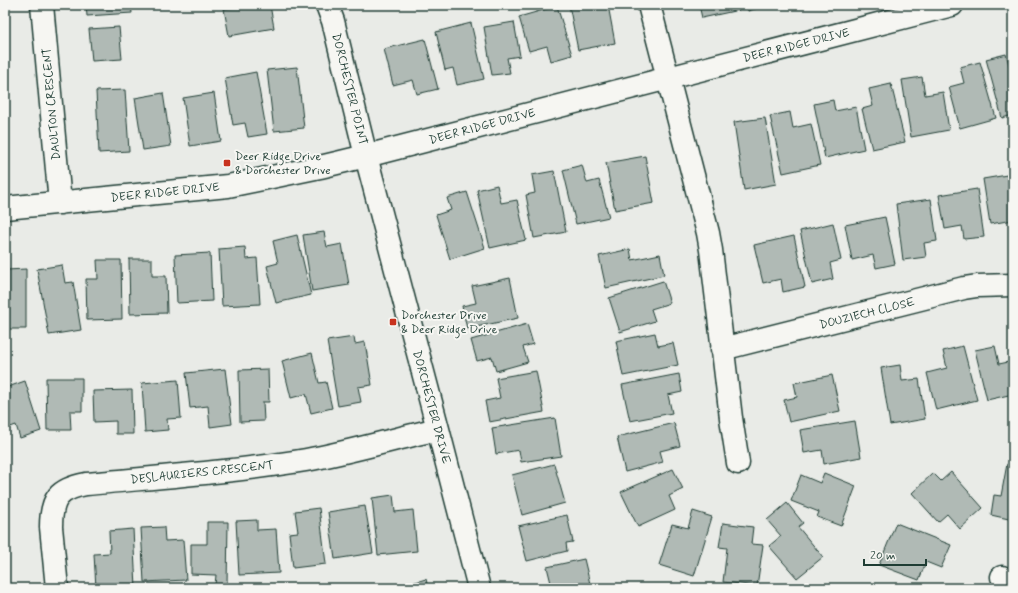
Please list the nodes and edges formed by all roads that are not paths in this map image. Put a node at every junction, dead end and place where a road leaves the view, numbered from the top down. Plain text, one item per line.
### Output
1 (42, 5) edge
2 (648, 5) edge
3 (941, 6) edge
4 (334, 10) edge
5 (668, 78) junction
6 (366, 156) junction
7 (60, 203) junction
8 (5, 208) edge
9 (1013, 285) edge
10 (722, 349) junction
11 (438, 428) junction
12 (738, 463) dead end
13 (57, 588) edge
14 (479, 588) edge

1 - 7 street, DAULTON CRESCENT
2 - 5 street
3 - 5 street, DEER RIDGE DRIVE
4 - 6 street, DORCHESTER POINT
5 - 6 street, DEER RIDGE DRIVE
5 - 10 street
6 - 7 street, DEER RIDGE DRIVE
6 - 11 street, DORCHESTER DRIVE
7 - 8 street, DEER RIDGE DRIVE
9 - 10 street, DOUZIECH CLOSE
10 - 12 street
11 - 13 street, DESLAURIERS CRESCENT
11 - 14 street, DORCHESTER DRIVE

